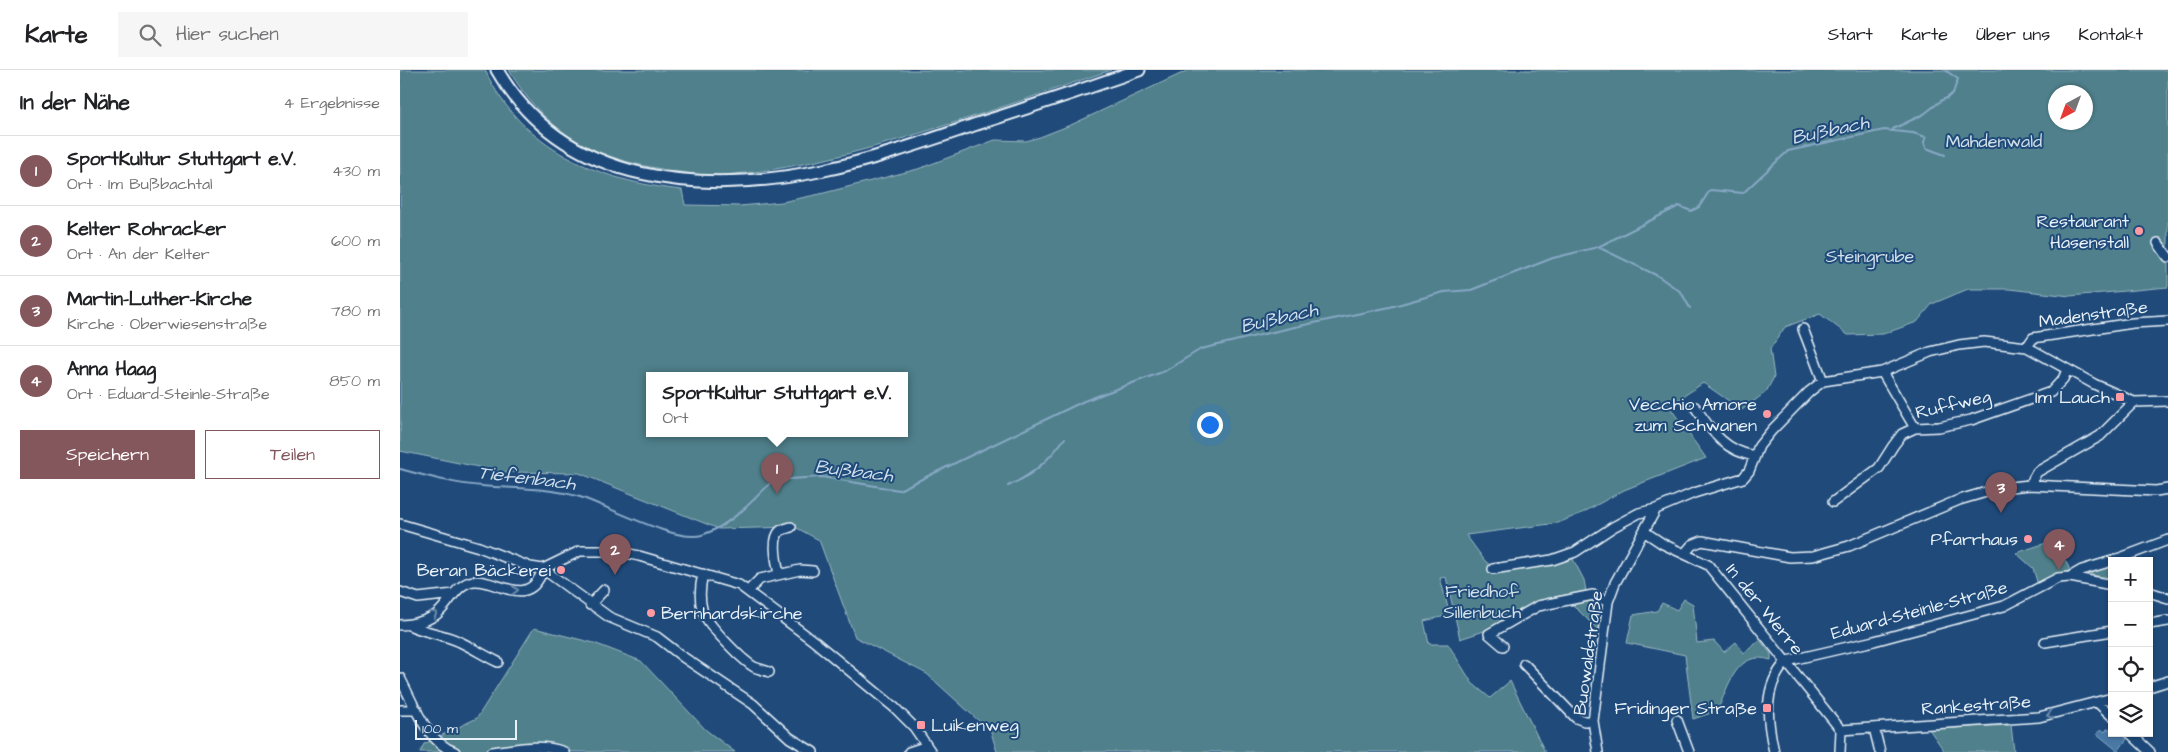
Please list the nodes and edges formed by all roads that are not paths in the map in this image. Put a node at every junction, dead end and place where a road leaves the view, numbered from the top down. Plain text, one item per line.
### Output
1 (497, 70) edge
2 (1139, 70) edge
3 (2158, 243) dead end
4 (2168, 257) edge
5 (2168, 321) edge
6 (1803, 330) dead end
7 (2027, 347) junction
8 (2067, 370) junction
9 (1882, 372) junction
10 (1823, 381) junction
11 (2168, 401) edge
12 (2134, 402) junction
13 (1695, 407) dead end
14 (1915, 428) junction
15 (1754, 456) junction
16 (2030, 485) junction
17 (2168, 489) edge
18 (1833, 502) dead end
19 (1656, 509) junction
20 (400, 524) edge
21 (791, 527) dead end
22 (1645, 532) junction
23 (2168, 540) edge
24 (1685, 553) junction
25 (2123, 557) edge
26 (2108, 562) edge
27 (543, 569) junction
28 (1493, 569) dead end
29 (813, 571) dead end
30 (703, 574) junction
31 (779, 574) junction
32 (2070, 577) junction
33 (2108, 584) edge
34 (604, 590) dead end
35 (748, 591) junction
36 (400, 592) edge
37 (2153, 593) edge
38 (454, 594) junction
39 (2168, 598) edge
40 (1608, 602) junction
41 (590, 604) junction
42 (2168, 621) edge
43 (2153, 623) edge
44 (404, 625) edge
45 (2108, 632) edge
46 (2045, 642) dead end
47 (1504, 646) dead end
48 (1787, 661) junction
49 (498, 662) dead end
50 (1524, 664) dead end
51 (769, 672) dead end
52 (400, 678) edge
53 (2168, 681) edge
54 (2153, 686) edge
55 (2108, 699) edge
56 (2097, 702) junction
57 (400, 710) edge
58 (417, 710) junction
59 (2108, 712) edge
60 (1677, 720) dead end
61 (1593, 721) junction
62 (1874, 728) junction
63 (1841, 730) junction
64 (2134, 737) edge
65 (929, 749) edge
66 (812, 751) edge
67 (455, 752) edge
68 (492, 752) edge
69 (564, 752) edge
70 (823, 752) edge
71 (909, 752) edge
72 (1598, 752) edge
73 (1688, 752) edge
74 (1774, 752) edge
75 (1840, 752) edge
76 (1880, 752) edge
77 (2150, 752) edge

1 - 2 main road
3 - 4 street
5 - 7 street, Madenstraße
6 - 10 street
7 - 8 street
7 - 9 street
8 - 12 street
8 - 14 street, Ruffweg
9 - 10 street
9 - 14 street
10 - 15 street
11 - 12 street
12 - 16 street
13 - 15 street
14 - 18 street, Ruffweg
15 - 19 street
16 - 17 street
16 - 24 street
19 - 22 street, Buowaldstraße
19 - 28 street
20 - 27 street
21 - 31 street
22 - 24 street, In der Werre
22 - 40 street, Buowaldstraße
23 - 25 street, Eduard-Steinle-Straße
24 - 48 street, In der Werre
26 - 32 street, Eduard-Steinle-Straße
27 - 30 street
38 -> 27 street
27 - 41 street
29 - 31 street
30 - 35 street
30 - 51 street
31 - 35 street
32 - 33 street
32 - 48 street, Eduard-Steinle-Straße
34 - 41 street
35 - 65 street
36 - 38 street
37 - 39 street
44 -> 38 street
40 - 47 street
40 - 61 street, Buowaldstraße
41 - 66 street
42 - 43 street
44 - 49 street
45 - 46 street
48 - 63 street, In der Werre
48 - 74 street
50 - 61 street
52 - 58 street
53 - 54 street
55 - 56 street, Rankestraße
56 - 59 street
56 -> 62 street, Rankestraße
57 - 58 street
58 - 67 street
60 - 73 street
61 - 72 street, Buowaldstraße
62 - 63 street, Rankestraße
62 - 76 street
63 - 75 street
64 - 77 street
65 - 71 street
66 - 70 street
68 - 69 street

